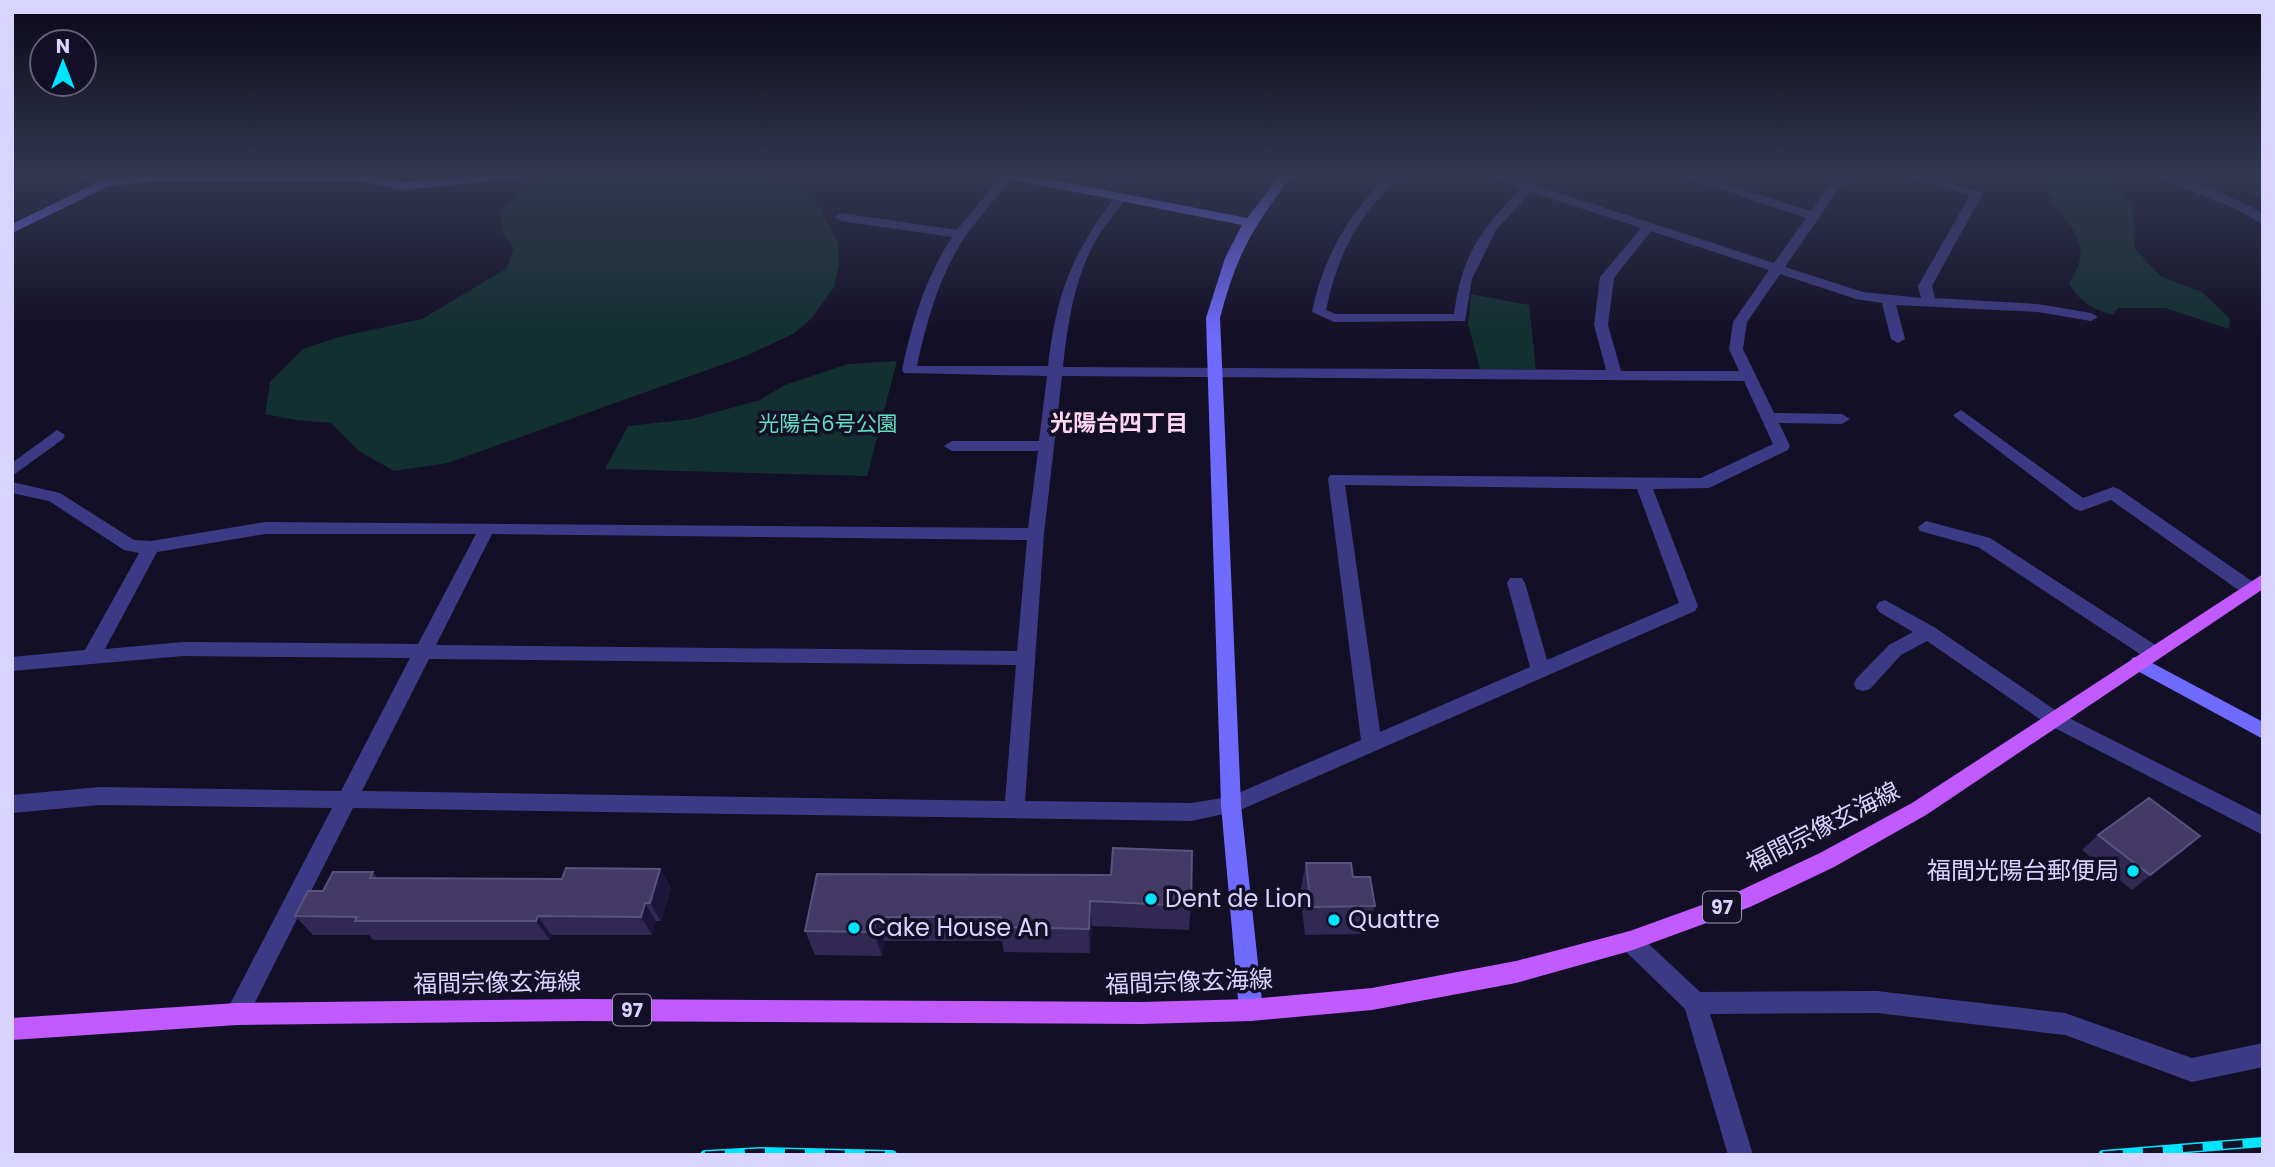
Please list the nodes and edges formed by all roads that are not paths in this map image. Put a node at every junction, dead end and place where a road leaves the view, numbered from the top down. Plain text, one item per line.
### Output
1 (921, 228) edge
2 (964, 228) edge
3 (1097, 228) edge
4 (1245, 228) edge
5 (1350, 228) edge
6 (1490, 228) edge
7 (1647, 228) edge
8 (1656, 228) edge
9 (1805, 228) edge
10 (1958, 228) edge
11 (960, 234) junction
12 (1777, 269) junction
13 (1888, 300) junction
14 (1929, 303) junction
15 (2091, 317) dead end
16 (1898, 339) dead end
17 (1054, 370) junction
18 (1214, 373) junction
19 (1615, 376) junction
20 (1747, 376) junction
21 (1961, 415) dead end
22 (1768, 418) junction
23 (1842, 419) dead end
24 (57, 435) dead end
25 (953, 446) dead end
26 (1047, 446) junction
27 (12, 471) edge
28 (1643, 483) junction
29 (12, 487) edge
30 (1926, 527) dead end
31 (487, 528) junction
32 (1037, 534) junction
33 (151, 547) junction
34 (1516, 583) dead end
35 (2256, 585) edge
36 (1885, 607) dead end
37 (1928, 632) junction
38 (422, 650) junction
39 (91, 657) junction
40 (1026, 658) junction
41 (2146, 658) junction
42 (12, 664) edge
43 (1541, 672) junction
44 (1863, 684) dead end
45 (2054, 719) junction
46 (2263, 730) edge
47 (1372, 746) junction
48 (349, 798) junction
49 (12, 804) edge
50 (1231, 805) junction
51 (1014, 809) junction
52 (2263, 826) edge
53 (1630, 941) junction
54 (1695, 1003) junction
55 (1251, 1010) junction
56 (237, 1014) junction
57 (12, 1028) edge
58 (2263, 1055) edge
59 (1741, 1155) edge

1 - 11 street
2 - 11 street
3 - 17 street
4 - 18 street
5 - 6 street
7 - 19 street
8 - 12 street
9 - 12 street
10 - 14 street
11 - 17 street
12 - 13 street
12 - 20 street
13 - 14 street
13 - 16 street
14 - 15 street
17 - 18 street
17 - 26 street
18 - 19 street
18 - 50 street
19 - 20 street
20 - 22 street
21 - 35 street
22 - 23 street
22 - 28 street
24 - 27 street
25 - 26 street
26 - 32 street
28 - 43 street
28 - 47 street
29 - 33 street
30 - 41 street
31 - 32 street
31 - 33 street
31 - 38 street
32 - 40 street
33 - 39 street
34 - 43 street
35 - 41 main road, 福間宗像玄海線 / 97
36 - 37 street
37 - 44 street
37 - 45 street
38 - 39 street
38 - 40 street
38 - 48 street
39 - 42 street
40 - 51 street
41 - 45 main road, 福間宗像玄海線 / 97
41 - 46 street
43 - 47 street
45 - 52 street
45 - 53 main road, 福間宗像玄海線 / 97
47 - 50 street
48 - 49 street
48 - 51 street
48 - 56 street
50 - 51 street
50 - 55 street
53 - 54 street
53 - 55 main road, 福間宗像玄海線 / 97
54 - 58 street
54 - 59 street
55 - 56 main road, 福間宗像玄海線 / 97
56 - 57 main road, 福間宗像玄海線 / 97

